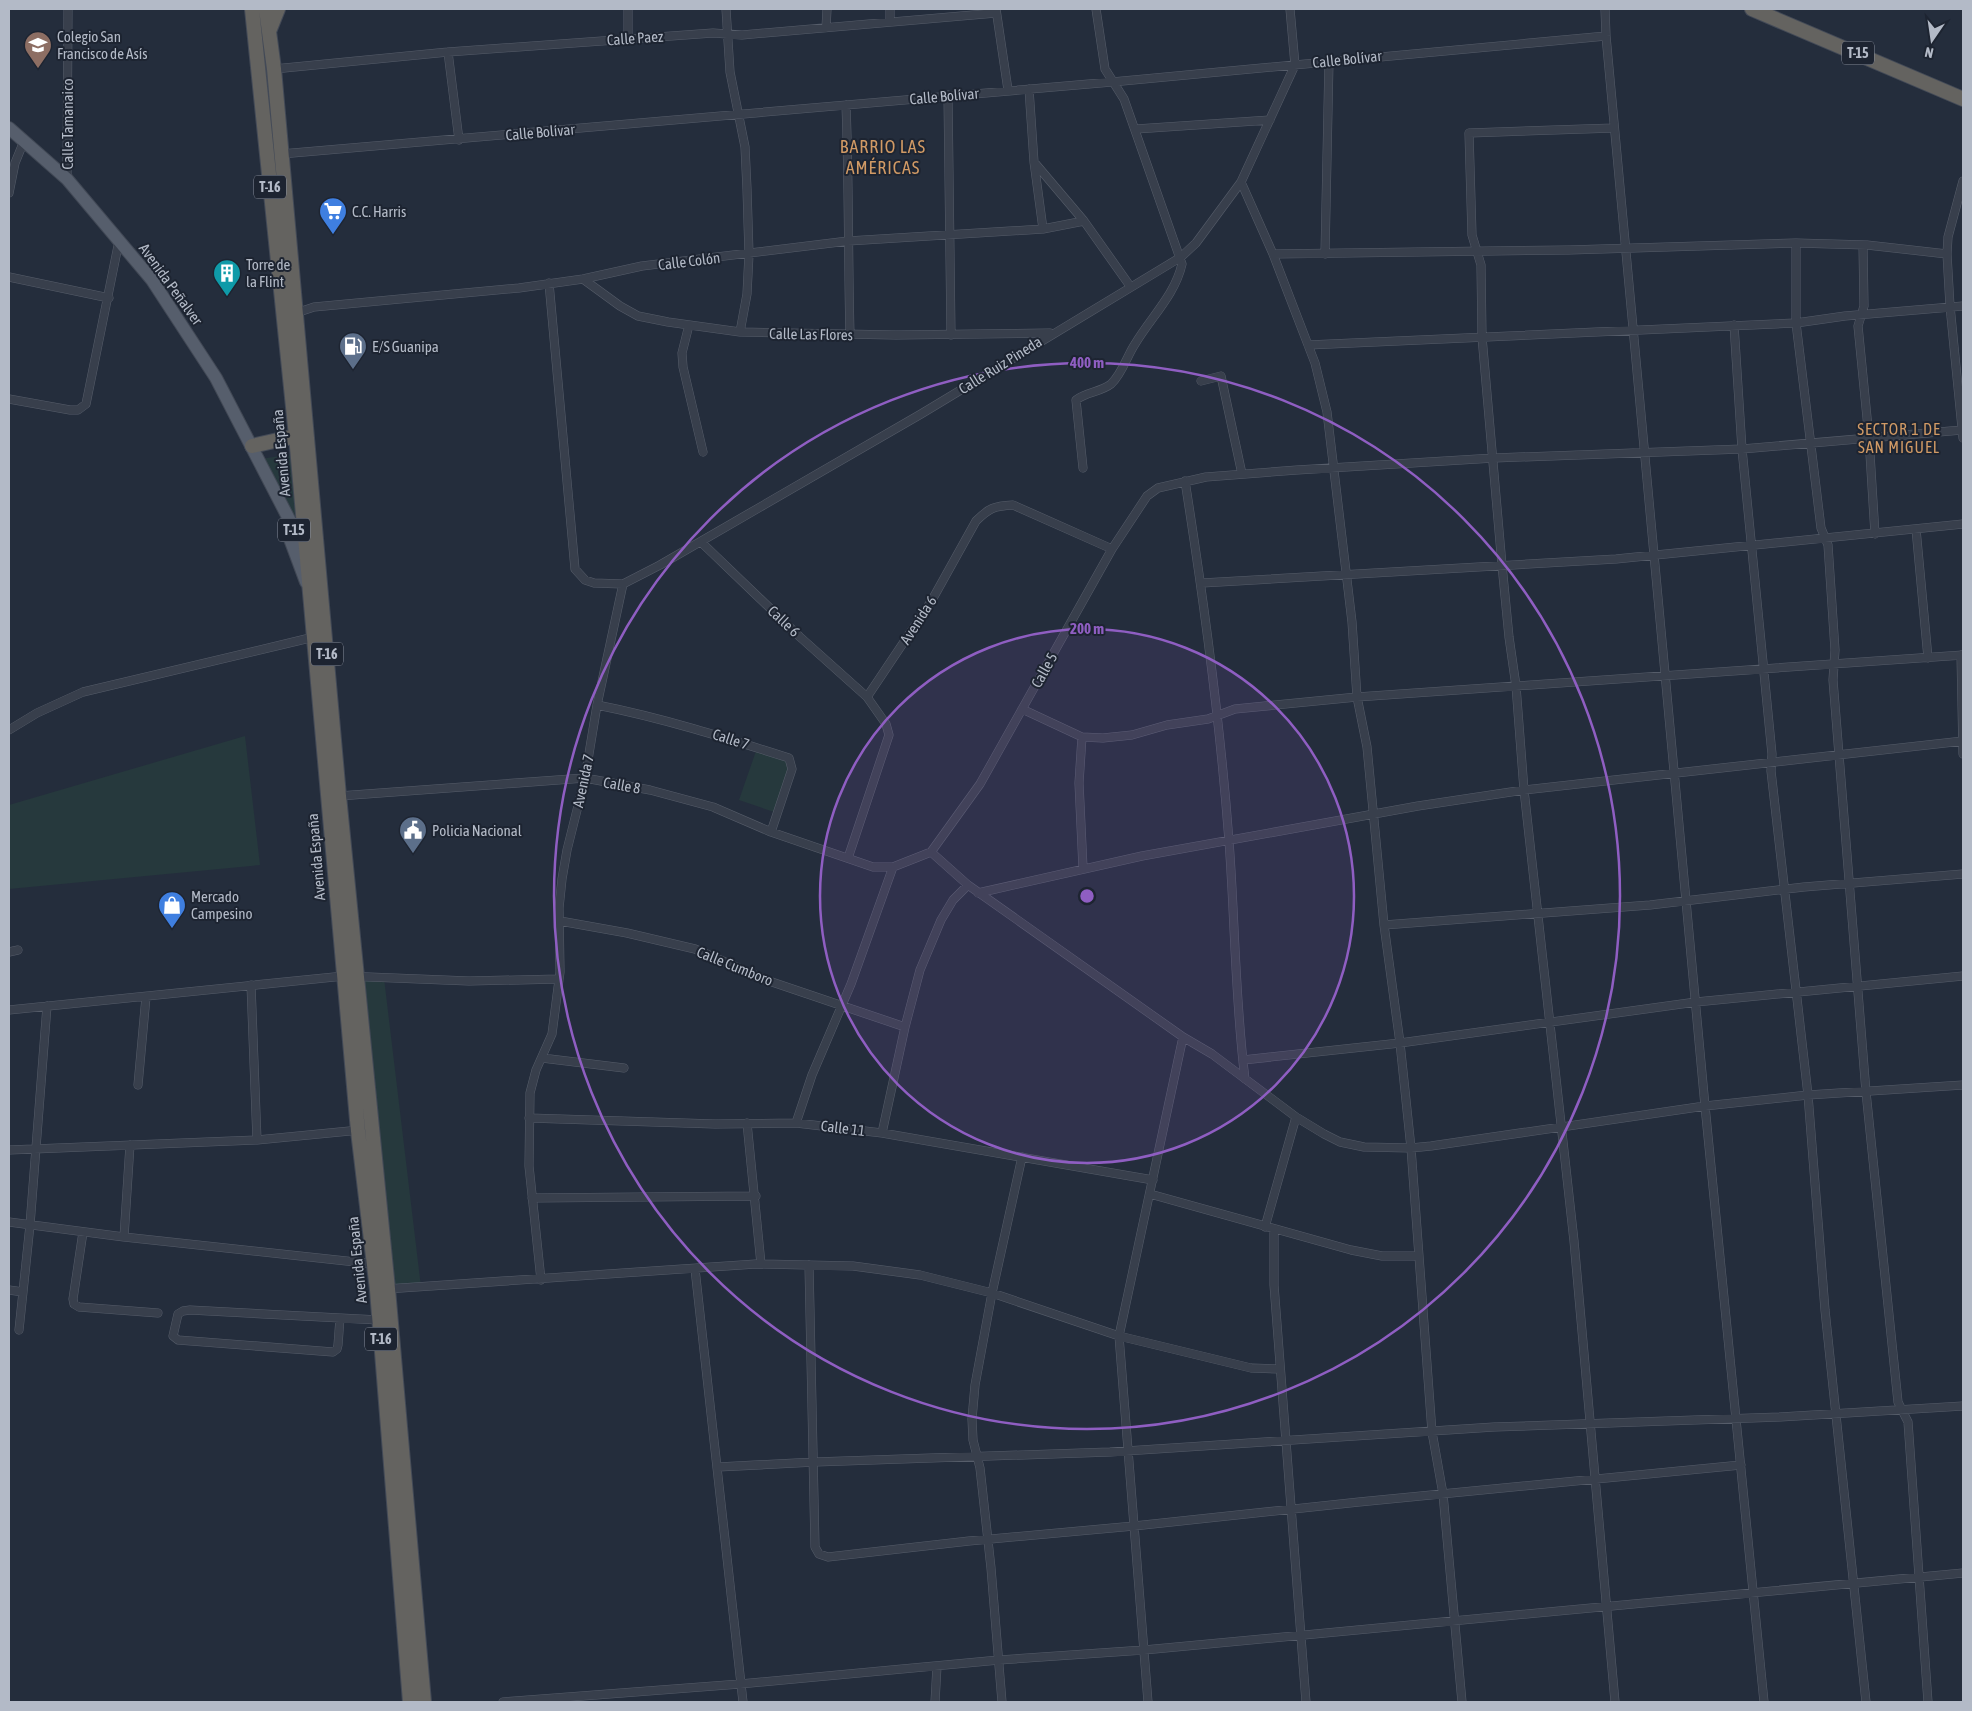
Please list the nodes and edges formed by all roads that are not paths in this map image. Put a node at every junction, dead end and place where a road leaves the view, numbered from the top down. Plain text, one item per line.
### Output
1 (68, 9) edge
2 (255, 9) edge
3 (278, 9) edge
4 (628, 9) edge
5 (726, 9) edge
6 (827, 9) edge
7 (890, 9) edge
8 (1096, 9) edge
9 (1290, 9) edge
10 (1605, 9) edge
11 (1759, 10) edge
12 (996, 11) edge
13 (890, 22) junction
14 (826, 28) junction
15 (269, 31) junction
16 (727, 34) junction
17 (1606, 36) junction
18 (628, 38) junction
19 (448, 52) junction
20 (257, 60) junction
21 (1328, 60) junction
22 (1295, 65) junction
23 (274, 69) junction
24 (1112, 82) junction
25 (1029, 89) junction
26 (1008, 90) junction
27 (948, 96) junction
28 (1963, 99) edge
29 (846, 106) junction
30 (738, 114) junction
31 (1270, 120) junction
32 (9, 128) edge
33 (1136, 128) junction
34 (1614, 128) junction
35 (458, 140) junction
36 (24, 141) junction
37 (282, 154) junction
38 (1034, 162) junction
39 (67, 178) junction
40 (1963, 181) edge
41 (1240, 182) junction
42 (9, 193) edge
43 (1084, 221) junction
44 (1043, 229) junction
45 (949, 235) junction
46 (119, 241) junction
47 (848, 241) junction
48 (1796, 243) junction
49 (1863, 244) junction
50 (1625, 248) junction
51 (1478, 251) junction
52 (749, 254) junction
53 (1273, 254) junction
54 (1325, 254) junction
55 (1947, 254) junction
56 (1180, 257) junction
57 (9, 277) edge
58 (583, 278) junction
59 (549, 283) junction
60 (1130, 286) junction
61 (109, 298) junction
62 (1950, 306) junction
63 (1963, 306) edge
64 (296, 313) junction
65 (1859, 316) junction
66 (1796, 323) junction
67 (690, 325) junction
68 (1734, 326) junction
69 (1633, 330) junction
70 (740, 332) junction
71 (1052, 333) junction
72 (850, 335) junction
73 (951, 335) junction
74 (1482, 337) junction
75 (1308, 345) junction
76 (1201, 380) dead end
77 (9, 399) edge
78 (1963, 434) edge
79 (296, 436) junction
80 (1869, 438) junction
81 (1812, 442) junction
82 (252, 446) junction
83 (1742, 448) junction
84 (703, 452) dead end
85 (1644, 453) junction
86 (1494, 458) junction
87 (1083, 468) dead end
88 (1335, 468) junction
89 (1242, 474) junction
90 (1186, 481) junction
91 (271, 486) junction
92 (1963, 524) edge
93 (1916, 529) junction
94 (1875, 534) junction
95 (1825, 538) junction
96 (702, 543) junction
97 (1751, 544) junction
98 (1112, 548) junction
99 (307, 554) junction
100 (1653, 555) junction
101 (1502, 565) junction
102 (320, 572) junction
103 (1347, 574) junction
104 (1202, 583) junction
105 (622, 584) junction
106 (311, 596) junction
107 (314, 637) junction
108 (1962, 655) edge
109 (1928, 658) junction
110 (1834, 665) junction
111 (1764, 669) junction
112 (1665, 676) junction
113 (1516, 686) junction
114 (867, 696) junction
115 (1357, 697) junction
116 (597, 705) junction
117 (1022, 709) junction
118 (1217, 716) junction
119 (9, 730) edge
120 (1082, 737) junction
121 (1963, 741) edge
122 (1838, 754) junction
123 (1963, 754) edge
124 (1772, 762) junction
125 (1674, 773) junction
126 (584, 778) junction
127 (1524, 790) junction
128 (339, 796) junction
129 (1372, 815) junction
130 (771, 832) junction
131 (1229, 841) junction
132 (931, 852) junction
133 (848, 858) junction
134 (893, 868) junction
135 (1083, 868) junction
136 (1963, 874) edge
137 (1850, 883) junction
138 (968, 886) junction
139 (1785, 889) junction
140 (978, 893) junction
141 (1686, 900) junction
142 (1538, 914) junction
143 (560, 921) junction
144 (1384, 925) junction
145 (18, 950) dead end
146 (9, 952) edge
147 (351, 976) junction
148 (1963, 976) edge
149 (559, 979) junction
150 (251, 985) junction
151 (1857, 985) junction
152 (1795, 991) junction
153 (146, 997) junction
154 (1696, 1002) junction
155 (47, 1006) junction
156 (842, 1006) junction
157 (9, 1010) edge
158 (1550, 1021) junction
159 (905, 1027) junction
160 (1183, 1037) junction
161 (1400, 1043) junction
162 (542, 1058) junction
163 (1243, 1060) junction
164 (624, 1068) dead end
165 (1245, 1079) junction
166 (138, 1085) dead end
167 (1963, 1085) edge
168 (1866, 1092) junction
169 (1808, 1095) junction
170 (1705, 1106) junction
171 (1296, 1117) junction
172 (529, 1118) junction
173 (747, 1123) junction
174 (796, 1123) junction
175 (1561, 1126) junction
176 (365, 1130) junction
177 (882, 1133) junction
178 (257, 1140) junction
179 (130, 1145) junction
180 (1410, 1148) junction
181 (35, 1149) junction
182 (9, 1150) edge
183 (1022, 1157) junction
184 (1153, 1180) junction
185 (1150, 1194) junction
186 (756, 1196) junction
187 (532, 1198) junction
188 (9, 1222) edge
189 (30, 1225) junction
190 (1265, 1227) junction
191 (1274, 1229) junction
192 (83, 1232) junction
193 (124, 1237) junction
194 (1419, 1256) junction
195 (374, 1264) junction
196 (761, 1264) junction
197 (809, 1265) junction
198 (695, 1269) junction
199 (541, 1280) junction
200 (9, 1290) edge
201 (383, 1290) junction
202 (23, 1292) junction
203 (992, 1293) junction
204 (158, 1312) dead end
205 (340, 1318) junction
206 (379, 1320) junction
207 (19, 1330) dead end
208 (1119, 1336) junction
209 (1280, 1369) junction
210 (1963, 1406) edge
211 (1902, 1410) junction
212 (1837, 1414) junction
213 (1736, 1419) junction
214 (1591, 1424) junction
215 (1432, 1432) junction
216 (1286, 1442) junction
217 (1128, 1451) junction
218 (978, 1458) junction
219 (814, 1462) junction
220 (1741, 1466) junction
221 (718, 1467) junction
222 (1596, 1479) junction
223 (1443, 1494) junction
224 (1291, 1509) junction
225 (1134, 1526) junction
226 (988, 1539) junction
227 (1963, 1572) edge
228 (1920, 1577) junction
229 (1855, 1583) junction
230 (1753, 1591) junction
231 (1607, 1605) junction
232 (1454, 1620) junction
233 (1300, 1634) junction
234 (1144, 1650) junction
235 (999, 1660) junction
236 (937, 1666) junction
237 (740, 1684) junction
238 (410, 1702) edge
239 (424, 1702) edge
240 (503, 1702) edge
241 (743, 1702) edge
242 (935, 1702) edge
243 (1002, 1702) edge
244 (1148, 1702) edge
245 (1306, 1702) edge
246 (1462, 1702) edge
247 (1615, 1702) edge
248 (1764, 1702) edge
249 (1866, 1702) edge
250 (1928, 1702) edge

1 - 39 street, Calle Tamanaico
2 - 15 highway, Avenida España / T-16
2 - 20 highway, Avenida España / T-16
3 - 15 highway
4 - 18 street
5 - 16 street
6 - 14 street
7 - 13 street
8 - 24 street
9 - 22 street
10 - 17 street
11 - 28 highway, T-15
12 - 13 street, Calle Paez
12 - 26 street
13 - 14 street, Calle Paez
14 - 16 street, Calle Paez
15 - 20 highway, T-16
15 - 23 highway, Avenida España / T-16
16 - 18 street, Calle Paez
16 - 30 street
17 - 21 street, Calle Bolívar
17 - 34 street
18 - 19 street, Calle Paez
19 - 23 street, Calle Paez
19 - 35 street
20 - 79 highway, Avenida España / T-16
21 - 22 street, Calle Bolívar
21 - 54 street
22 - 24 street, Calle Bolívar
22 - 31 street, Calle Ruiz Pineda
23 - 37 highway, Avenida España / T-16
24 - 25 street, Calle Bolívar
24 - 33 street
25 - 26 street, Calle Bolívar
25 - 38 street
26 - 27 street, Calle Bolívar
27 - 29 street, Calle Bolívar
27 - 45 street
29 - 30 street, Calle Bolívar
29 - 47 street
30 - 35 street, Calle Bolívar
30 - 52 street
31 - 33 street
31 - 41 street, Calle Ruiz Pineda
32 - 36 main road, Avenida Peñalver
33 - 56 street
34 - 50 street
34 - 51 street
35 - 37 street, Calle Bolívar
36 - 39 main road, Avenida Peñalver
36 - 42 street
37 - 64 highway, Avenida España / T-16
38 - 43 street
38 - 44 street
39 - 46 main road, Avenida Peñalver
40 - 55 street
41 - 53 street
41 - 56 street, Calle Ruiz Pineda
43 - 44 street, Calle Colón
43 - 60 street
44 - 45 street, Calle Colón
45 - 47 street, Calle Colón
45 - 73 street
46 - 61 street
46 - 82 main road, Avenida Peñalver
47 - 52 street, Calle Colón
47 - 72 street
48 - 49 street
48 - 50 street
48 - 66 street
49 - 55 street
49 - 65 street
50 - 51 street
50 - 69 street
51 - 54 street
51 - 74 street
52 - 58 street, Calle Colón
52 - 70 street
53 - 54 street
53 - 75 street
55 - 62 street
56 - 60 street, Calle Ruiz Pineda
56 - 87 street
57 - 61 street
58 - 59 street, Calle Colón
58 - 67 street, Calle Las Flores
59 - 64 street, Calle Colón
59 - 105 street
60 - 71 street, Calle Ruiz Pineda
61 - 77 street
62 - 63 street
62 - 65 street
62 - 78 street
64 - 102 highway, Avenida España / T-16
65 - 66 street
65 - 80 street
66 - 68 street
66 - 81 street
67 - 70 street, Calle Las Flores
67 - 84 street
68 - 69 street
68 - 83 street
69 - 74 street
69 - 85 street
70 - 72 street, Calle Las Flores
71 - 73 street, Calle Las Flores
71 - 96 street, Calle Ruiz Pineda
72 - 73 street, Calle Las Flores
74 - 75 street
74 - 86 street
75 - 88 street
76 - 89 street
78 - 80 street, Calle 5
79 - 82 highway
79 - 99 highway, Avenida España / T-16
80 - 81 street, Calle 5
80 - 94 street
81 - 83 street, Calle 5
81 - 95 street
82 - 91 main road, Avenida Peñalver
83 - 85 street, Calle 5
83 - 97 street
85 - 86 street, Calle 5
85 - 100 street
86 - 88 street, Calle 5
86 - 101 street
88 - 89 street, Calle 5
88 - 103 street
89 - 90 street, Calle 5
90 - 98 street, Calle 5
90 - 104 street
91 - 99 main road, T-15
91 - 106 main road, T-16
92 - 93 street
93 - 94 street
93 - 109 street
94 - 95 street
95 - 97 street
95 - 110 street
96 - 105 street, Calle Ruiz Pineda
96 - 114 street, Calle 6
97 - 100 street
97 - 111 street
98 - 114 street, Avenida 6
98 - 117 street, Calle 5
99 - 102 main road, T-15
99 - 106 highway, Avenida España / T-16
100 - 101 street
100 - 112 street
101 - 103 street
101 - 113 street
102 - 128 highway, Avenida España / T-16
103 - 104 street
103 - 115 street
104 - 118 street
105 - 116 street, Avenida 7
106 - 107 highway, Avenida España / T-16
107 - 119 street
107 - 147 highway, Avenida España / T-16
108 - 109 street
108 - 121 street
109 - 110 street
110 - 111 street
110 - 122 street
111 - 112 street
111 - 124 street
112 - 113 street
112 - 125 street
113 - 115 street
113 - 127 street
114 - 133 street
115 - 118 street
115 - 129 street
116 - 126 street, Avenida 7
116 - 130 street, Calle 7
117 - 120 street
117 - 132 street, Calle 5
118 - 120 street
118 - 131 street
120 - 135 street
121 - 122 street
121 - 123 street
122 - 124 street
122 - 137 street
124 - 125 street
124 - 139 street
125 - 127 street
125 - 141 street
126 - 128 street, Calle 8
126 - 130 street, Calle 8
126 - 143 street, Avenida 7
127 - 129 street
127 - 142 street
128 - 147 highway, Avenida España / T-16
129 - 131 street
129 - 144 street
130 - 133 street, Calle 8
131 - 135 street
131 - 163 street
132 - 134 street
132 - 138 street
133 - 134 street, Calle 8
134 - 156 street
135 - 140 street
136 - 137 street
137 - 139 street
137 - 151 street
138 - 140 street
138 - 159 street
139 - 141 street
139 - 152 street
140 - 160 street
141 - 142 street
141 - 154 street
142 - 144 street
142 - 158 street
143 - 149 street, Avenida 7
143 - 156 street, Calle Cumboro
144 - 161 street
145 - 146 street
147 - 149 street
147 - 150 street
147 - 176 highway, Avenida España / T-16
148 - 151 street
149 - 162 street, Avenida 7
150 - 153 street
150 - 178 street
151 - 152 street
151 - 168 street
152 - 154 street
152 - 169 street
153 - 155 street
153 - 166 street
154 - 158 street
154 - 170 street
155 - 157 street
155 - 181 street
156 - 159 street, Calle Cumboro
156 - 174 street
158 - 161 street
158 - 175 street
159 - 177 street
160 - 165 street
160 - 184 street
161 - 163 street
161 - 180 street
162 - 164 street
162 - 172 street, Avenida 7
163 - 165 street
165 - 171 street
167 - 168 street
168 - 169 street
168 - 211 street
169 - 170 street
169 - 212 street
170 - 175 street
170 - 213 street
171 - 180 street
171 - 190 street
172 - 173 street, Calle 11
172 - 187 street, Avenida 7
173 - 174 street, Calle 11
173 - 186 street
174 - 177 street, Calle 11
175 - 180 street
175 - 214 street
176 - 178 street
176 - 195 highway, Avenida España / T-16
176 - 201 highway, Avenida España / T-16
177 - 183 street, Calle 11
178 - 179 street
179 - 181 street
179 - 193 street
180 - 194 street
181 - 182 street
181 - 189 street
183 - 184 street, Calle 11
183 - 203 street
184 - 185 street
185 - 190 street
185 - 208 street
186 - 187 street
186 - 196 street
187 - 199 street, Avenida 7
188 - 189 street
189 - 192 street
189 - 202 street
190 - 191 street
191 - 194 street
191 - 209 street
192 - 193 street
192 - 204 street
193 - 195 street
194 - 215 street
195 - 201 highway, Avenida España / T-16
196 - 197 street
196 - 198 street
197 - 203 street
197 - 219 street
198 - 199 street
198 - 221 street
199 - 201 street
200 - 202 street
201 - 206 highway, Avenida España / T-16
201 - 239 highway, Avenida España / T-16
202 - 207 street
203 - 208 street
203 - 218 street
205 - 205 street
205 - 206 street
206 - 238 highway, Avenida España / T-16
208 - 209 street
208 - 217 street
209 - 216 street
210 - 211 street
211 - 212 street
211 - 228 street
212 - 213 street
212 - 229 street
213 - 214 street
213 - 220 street
214 - 215 street
214 - 222 street
215 - 216 street
215 - 223 street
216 - 217 street
216 - 224 street
217 - 218 street
217 - 225 street
218 - 219 street
218 - 226 street
219 - 221 street
219 - 226 street
220 - 222 street
220 - 230 street
221 - 237 street
222 - 223 street
222 - 231 street
223 - 224 street
223 - 232 street
224 - 225 street
224 - 233 street
225 - 226 street
225 - 234 street
226 - 235 street
227 - 228 street
228 - 229 street
228 - 250 street
229 - 230 street
229 - 249 street
230 - 231 street
230 - 248 street
231 - 232 street
231 - 247 street
232 - 233 street
232 - 246 street
233 - 234 street
233 - 245 street
234 - 235 street
234 - 244 street
235 - 236 street
235 - 243 street
236 - 237 street
236 - 242 street
237 - 240 street
237 - 241 street

